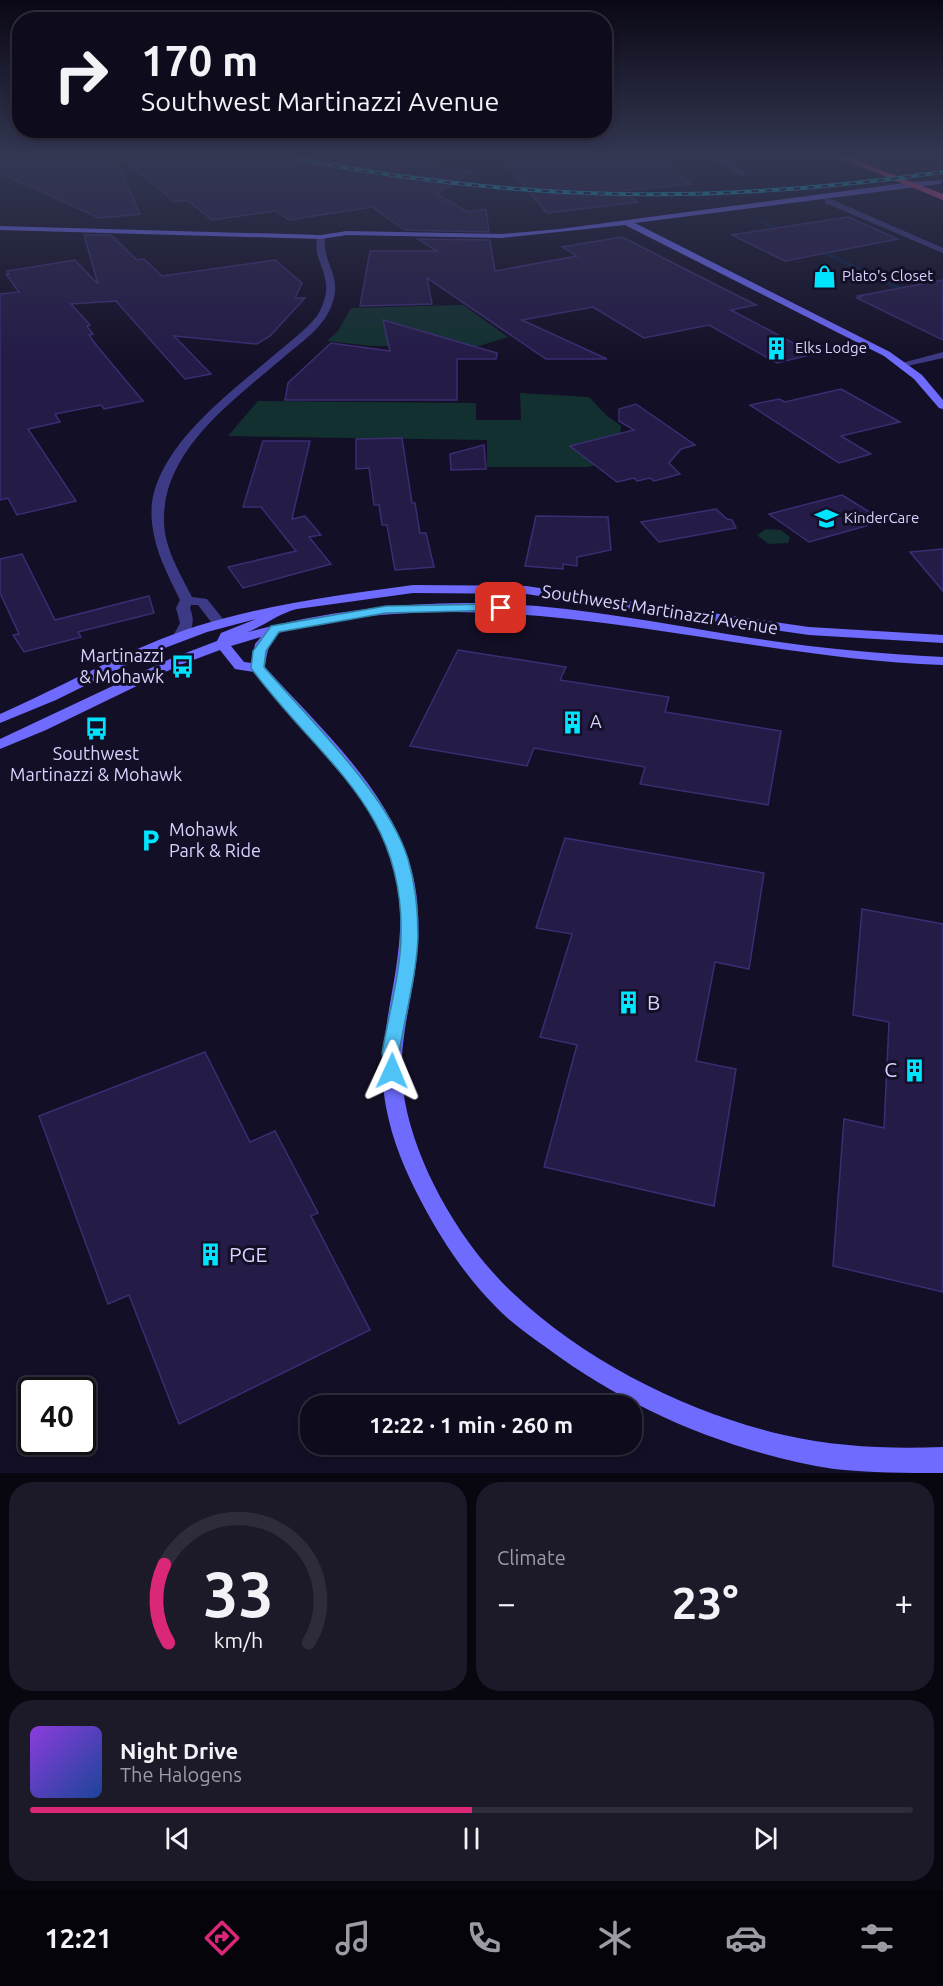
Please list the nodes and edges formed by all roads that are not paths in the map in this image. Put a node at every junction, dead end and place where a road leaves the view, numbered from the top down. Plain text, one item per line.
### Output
1 (583, 227) edge
2 (631, 227) edge
3 (637, 227) edge
4 (887, 227) edge
5 (0, 228) edge
6 (321, 237) junction
7 (943, 251) edge
8 (943, 355) edge
9 (903, 364) junction
10 (943, 406) edge
11 (187, 600) junction
12 (282, 608) junction
13 (220, 624) junction
14 (275, 629) junction
15 (180, 636) junction
16 (943, 639) edge
17 (223, 645) junction
18 (943, 661) edge
19 (258, 668) junction
20 (0, 719) edge
21 (0, 744) edge
22 (943, 1460) edge

1 - 6 street
2 - 6 street
3 - 9 street
4 - 7 street
5 - 6 street
6 - 11 street
8 - 9 street
9 - 10 street
11 - 13 street
11 - 15 street
12 - 13 street, Southwest Martinazzi Avenue
12 - 16 street, Southwest Martinazzi Avenue
12 - 17 street
13 - 15 street, Southwest Martinazzi Avenue
14 - 17 street, Southwest Martinazzi Avenue
14 - 18 street, Southwest Martinazzi Avenue
14 - 19 street
15 - 20 street, Southwest Martinazzi Avenue
17 - 19 street
17 - 21 street, Southwest Martinazzi Avenue
19 - 22 street

